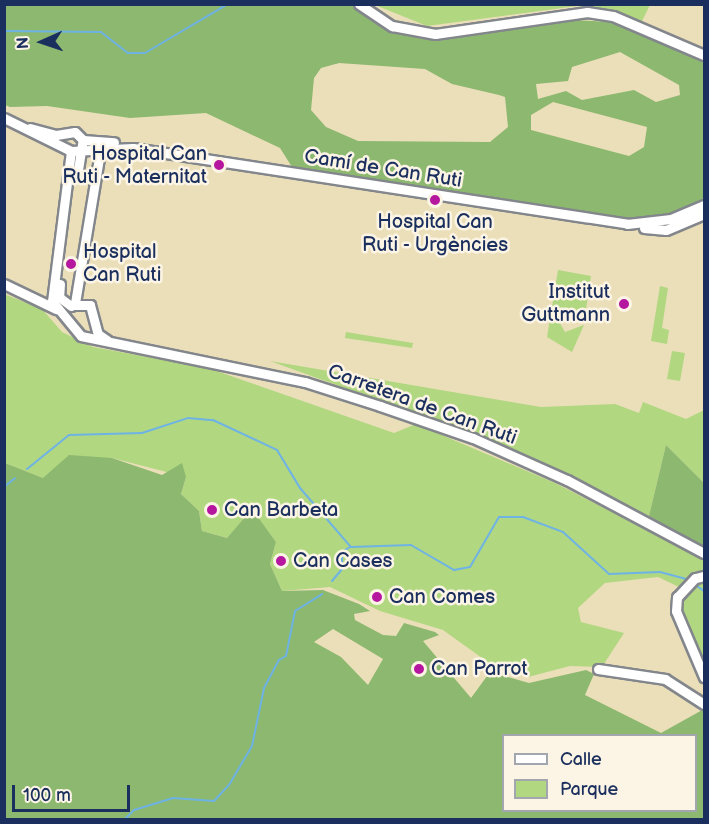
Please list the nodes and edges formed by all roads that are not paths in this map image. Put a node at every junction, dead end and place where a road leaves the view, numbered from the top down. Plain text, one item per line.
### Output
1 (359, 4) edge
2 (705, 54) edge
3 (4, 118) edge
4 (16, 125) junction
5 (66, 135) junction
6 (101, 146) junction
7 (133, 148) junction
8 (75, 150) junction
9 (705, 207) edge
10 (705, 214) edge
11 (660, 221) junction
12 (690, 222) junction
13 (627, 224) junction
14 (4, 284) edge
15 (70, 303) junction
16 (54, 305) junction
17 (94, 317) junction
18 (71, 324) junction
19 (109, 342) junction
20 (705, 553) edge
21 (700, 577) edge
22 (598, 669) dead end
23 (705, 677) edge
24 (705, 704) edge

1 - 2 street
3 - 4 street
4 - 5 street
4 - 8 street
5 - 8 street
5 - 8 street
6 - 7 street, Camí de Can Ruti
6 - 8 street, Camí de Can Ruti
6 - 15 street
7 - 8 street, Camí de Can Ruti
7 - 13 street, Camí de Can Ruti
8 - 15 street
8 - 16 street
9 - 11 street, Camí de Can Ruti
9 - 12 street, Camí de Can Ruti
10 - 12 street, Camí de Can Ruti
11 - 12 street, Camí de Can Ruti
11 - 13 street, Camí de Can Ruti
12 - 13 street, Camí de Can Ruti
14 - 16 street
15 - 16 street
15 - 17 street
15 - 18 street
16 - 18 street, Carretera de Can Ruti
17 - 18 street
17 - 19 street
18 - 19 street, Carretera de Can Ruti
19 - 20 street, Carretera de Can Ruti
21 - 23 street
22 - 24 street

